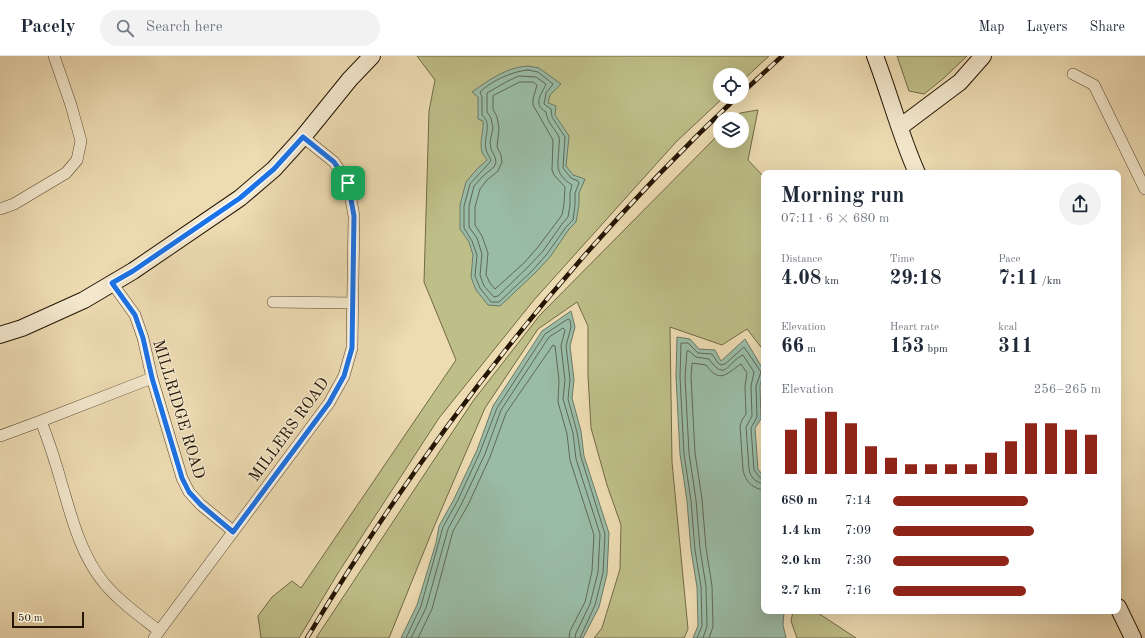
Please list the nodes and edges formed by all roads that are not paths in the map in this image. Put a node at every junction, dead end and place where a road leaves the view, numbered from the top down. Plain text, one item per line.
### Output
1 (54, 56) edge
2 (875, 56) edge
3 (983, 56) edge
4 (367, 58) edge
5 (1073, 74) dead end
6 (900, 127) junction
7 (303, 137) junction
8 (916, 170) edge
9 (1145, 190) edge
10 (0, 209) edge
11 (112, 283) junction
12 (273, 302) dead end
13 (353, 303) junction
14 (0, 335) edge
15 (152, 378) junction
16 (41, 421) junction
17 (0, 436) edge
18 (233, 532) junction
19 (1121, 614) edge
20 (156, 634) edge
21 (1132, 638) edge

1 - 10 street
2 - 6 main road
3 - 6 main road
4 - 7 main road
5 - 9 street
6 - 8 main road
7 - 11 main road
7 - 13 street, MILLERS ROAD
11 - 14 main road
11 - 15 street, MILLRIDGE ROAD
12 - 13 street
13 - 18 street, MILLERS ROAD
15 - 16 street
15 - 18 street, MILLRIDGE ROAD
16 - 17 street
16 - 20 street
18 - 20 street, MILLERS ROAD
19 - 21 main road

